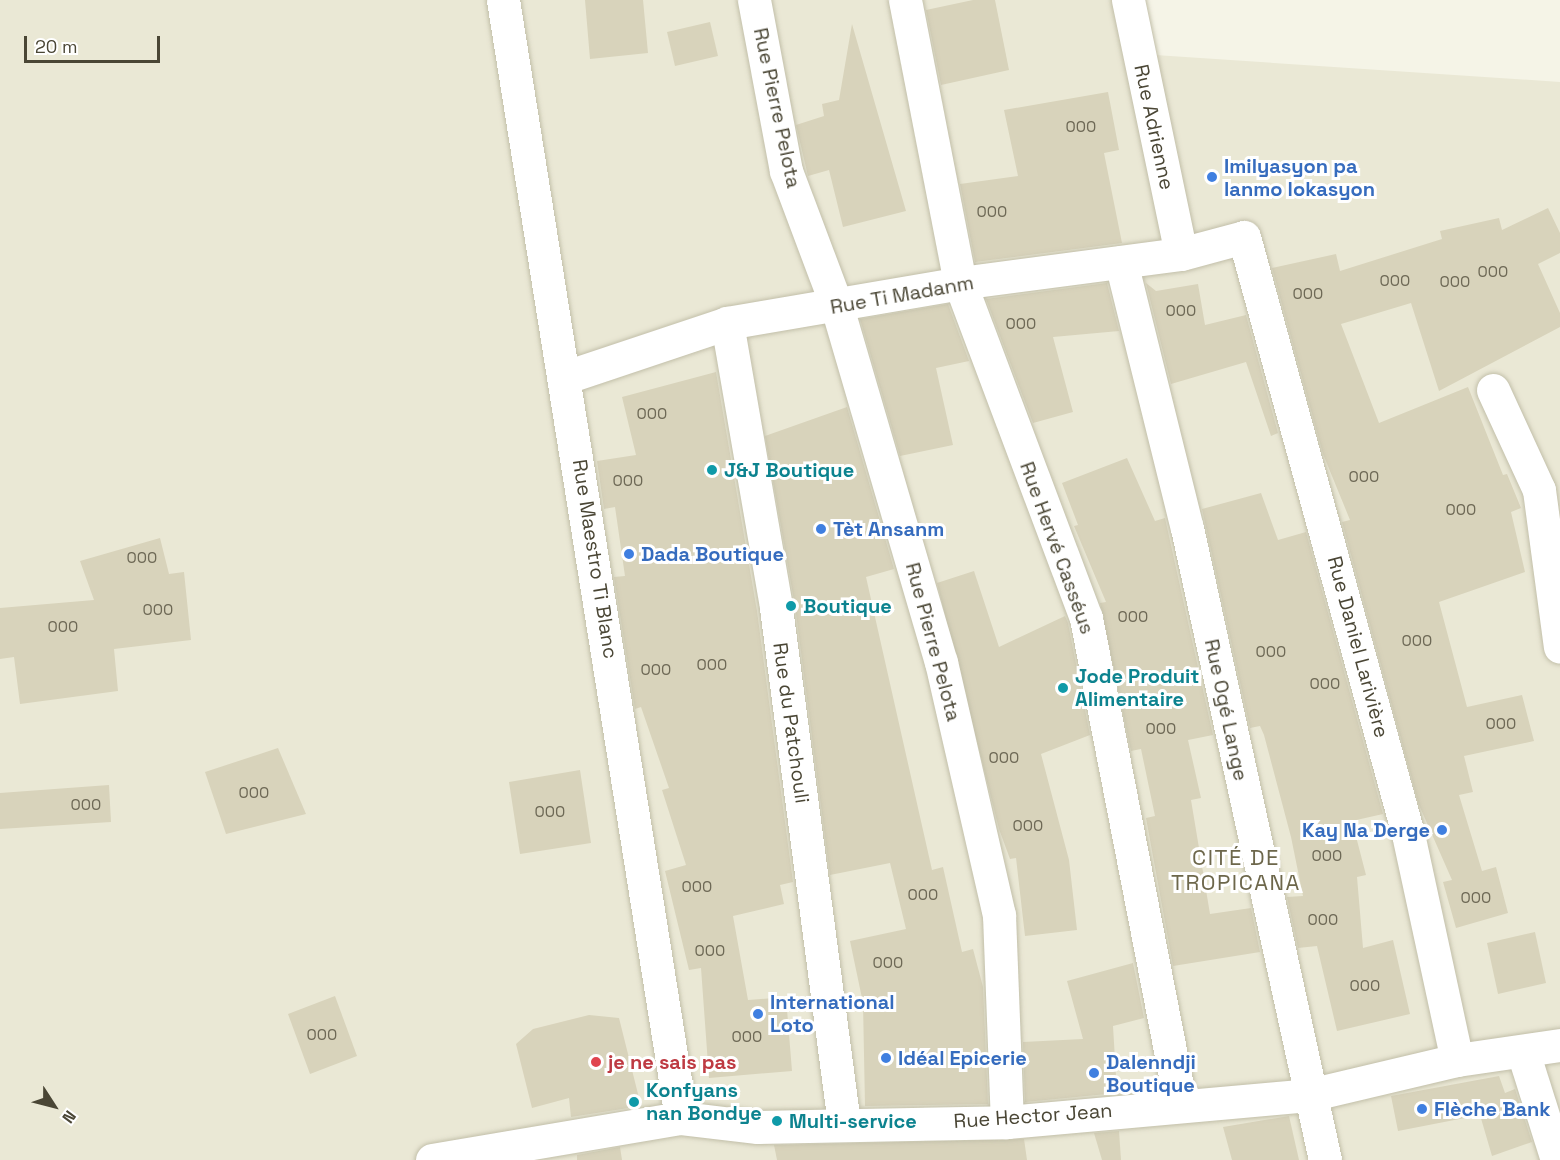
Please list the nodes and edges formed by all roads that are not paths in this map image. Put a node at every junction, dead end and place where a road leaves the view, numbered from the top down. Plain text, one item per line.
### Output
1 (503, 0) edge
2 (754, 0) edge
3 (904, 0) edge
4 (1128, 0) edge
5 (1244, 237) joint
6 (1181, 254) junction
7 (1122, 262) junction
8 (960, 283) junction
9 (837, 307) junction
10 (727, 323) junction
11 (566, 377) junction
12 (1493, 390) dead end
13 (1560, 647) edge
14 (1560, 1045) edge
15 (1523, 1052) junction
16 (1457, 1060) junction
17 (1309, 1095) junction
18 (1180, 1103) junction
19 (681, 1118) junction
20 (1007, 1122) junction
21 (844, 1124) junction
22 (432, 1160) edge
23 (1325, 1160) edge
24 (1557, 1160) edge

1 - 11 street, Rue Maestro Ti Blanc
2 - 9 street, Rue Pierre Pelota
3 - 8 street, Rue Hervé Casséus
4 - 6 street, Rue Adrienne
5 - 6 street, Rue Ti Madanm
5 - 16 street, Rue Daniel Larivière
6 - 7 street, Rue Ti Madanm
7 - 8 street, Rue Ti Madanm
7 - 17 street, Rue Ogé Lange
8 - 9 street, Rue Ti Madanm
8 - 18 street, Rue Hervé Casséus
9 - 10 street, Rue Ti Madanm
9 - 20 street, Rue Pierre Pelota
10 - 11 street, Rue Ti Madanm
10 - 21 street, Rue du Patchouli
11 - 19 street, Rue Maestro Ti Blanc
12 - 13 street
14 - 15 street, Rue Hector Jean
15 - 16 street, Rue Hector Jean
15 - 24 street
16 - 17 street, Rue Hector Jean
17 - 18 street, Rue Hector Jean
17 - 23 street, Rue Ogé Lange
18 - 20 street, Rue Hector Jean
19 - 21 street, Rue Hector Jean
19 - 22 street, Rue Hector Jean
20 - 21 street, Rue Hector Jean

